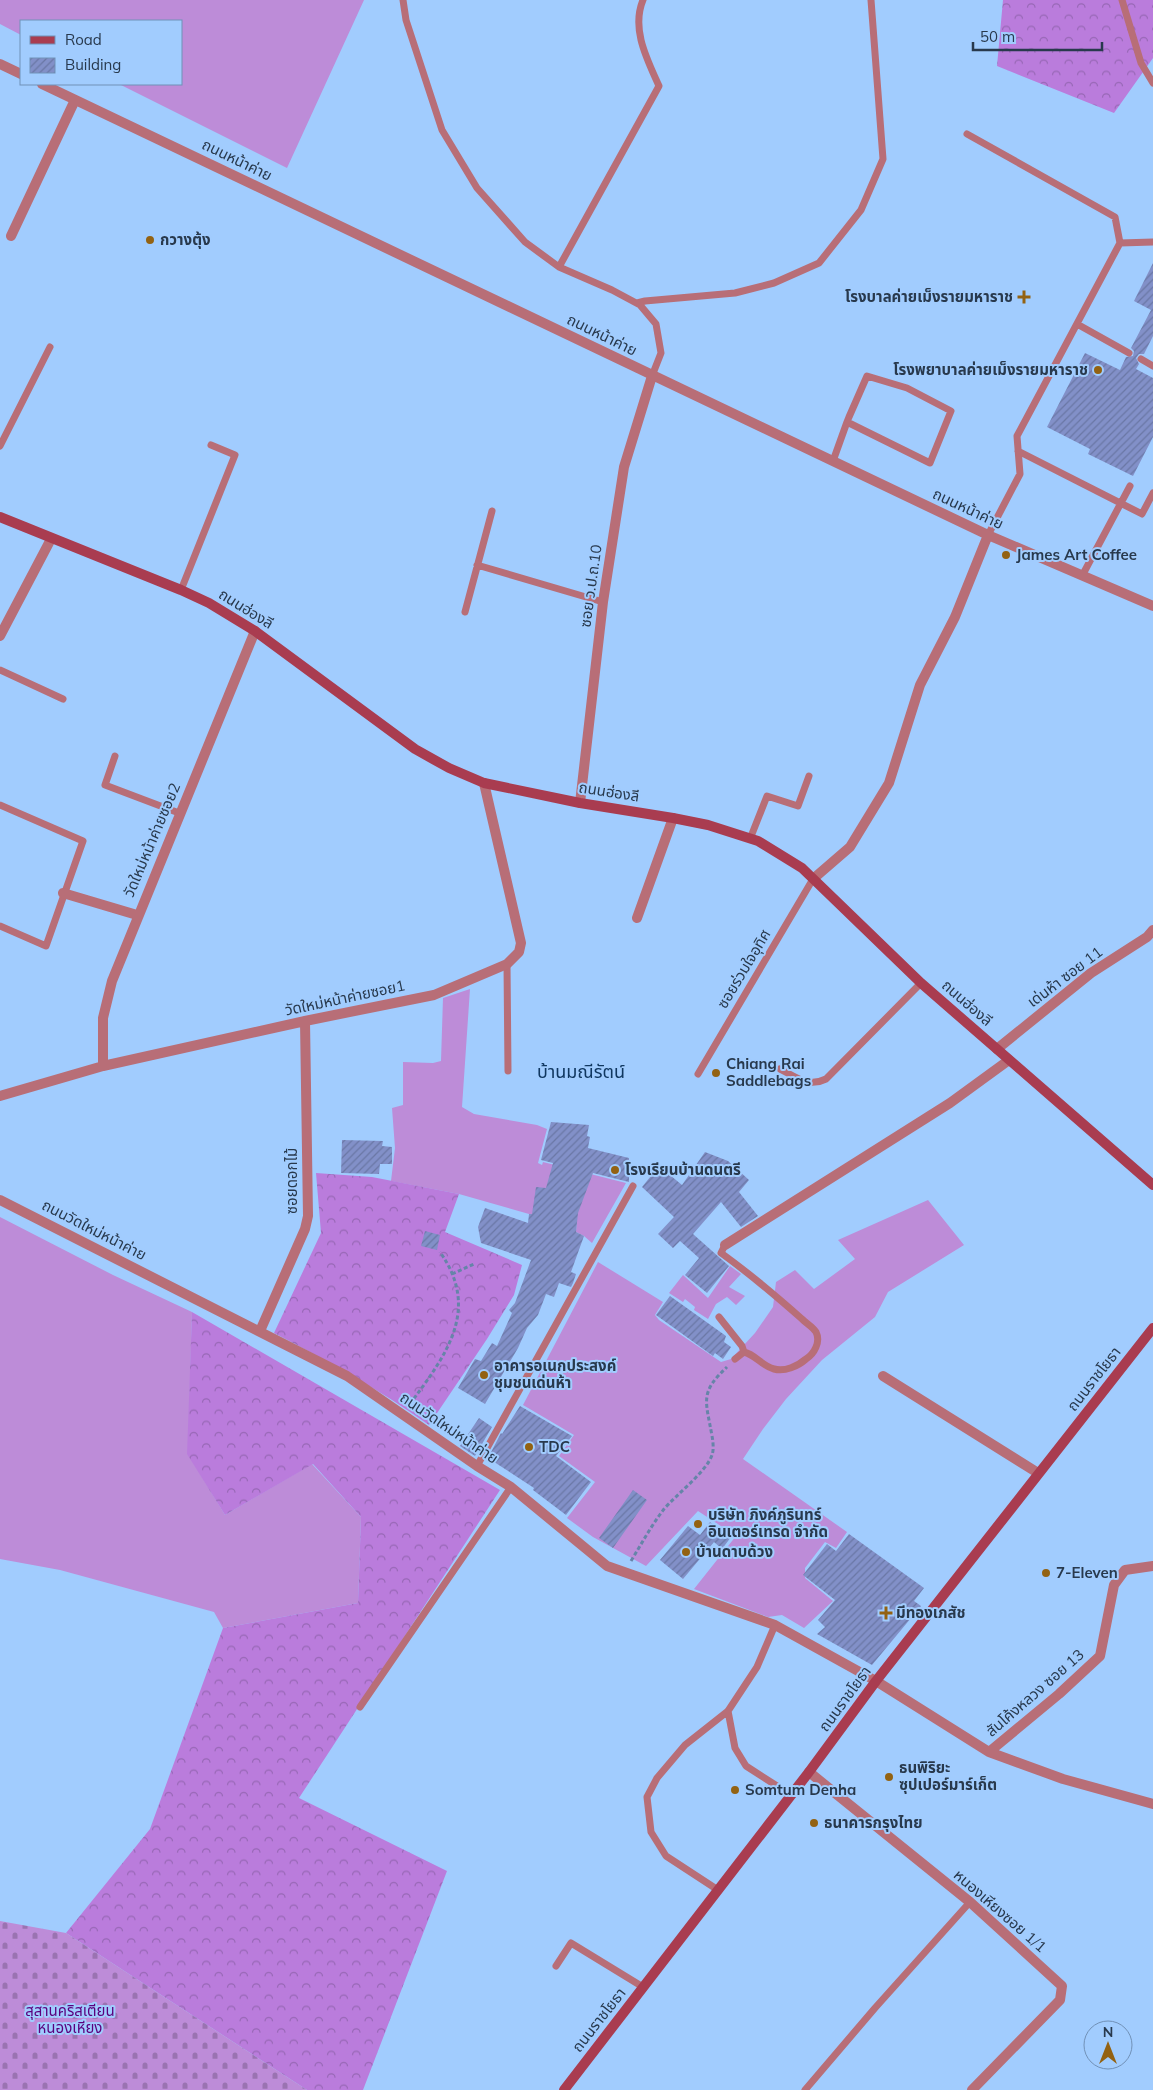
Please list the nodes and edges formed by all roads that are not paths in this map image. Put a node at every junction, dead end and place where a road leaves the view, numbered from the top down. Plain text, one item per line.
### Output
1 (403, 0) edge
2 (643, 0) edge
3 (871, 0) edge
4 (1122, 0) edge
5 (0, 64) edge
6 (20, 74) edge
7 (1153, 83) edge
8 (44, 85) edge
9 (75, 100) junction
10 (967, 134) dead end
11 (11, 236) dead end
12 (1153, 242) edge
13 (1120, 243) junction
14 (559, 267) junction
15 (637, 303) junction
16 (1077, 324) junction
17 (50, 346) dead end
18 (1129, 352) dead end
19 (1141, 359) dead end
20 (1153, 366) edge
21 (652, 376) junction
22 (847, 422) junction
23 (211, 445) dead end
24 (0, 446) edge
25 (1018, 451) junction
26 (833, 461) junction
27 (1130, 486) dead end
28 (1153, 493) edge
29 (1121, 502) junction
30 (492, 511) dead end
31 (0, 517) edge
32 (988, 535) junction
33 (51, 539) junction
34 (477, 565) junction
35 (1082, 576) junction
36 (181, 590) junction
37 (604, 602) junction
38 (1153, 606) edge
39 (464, 612) dead end
40 (255, 631) junction
41 (0, 636) edge
42 (0, 670) edge
43 (63, 699) dead end
44 (114, 756) dead end
45 (809, 776) dead end
46 (484, 783) junction
47 (580, 804) junction
48 (0, 805) edge
49 (179, 814) junction
50 (673, 818) junction
51 (750, 839) junction
52 (814, 879) junction
53 (63, 894) junction
54 (137, 915) junction
55 (637, 918) dead end
56 (0, 926) edge
57 (1153, 930) edge
58 (507, 964) junction
59 (921, 983) junction
60 (305, 1021) junction
61 (997, 1049) junction
62 (1009, 1060) junction
63 (103, 1066) junction
64 (780, 1069) dead end
65 (508, 1072) dead end
66 (698, 1074) dead end
67 (0, 1096) edge
68 (633, 1186) dead end
69 (1153, 1186) edge
70 (0, 1200) edge
71 (725, 1245) joint
72 (719, 1317) dead end
73 (1153, 1328) edge
74 (260, 1331) junction
75 (744, 1352) junction
76 (735, 1359) road end
77 (883, 1376) dead end
78 (477, 1466) junction
79 (1038, 1473) junction
80 (511, 1487) junction
81 (1153, 1566) edge
82 (775, 1625) junction
83 (876, 1681) junction
84 (360, 1707) dead end
85 (728, 1711) junction
86 (990, 1752) junction
87 (809, 1772) junction
88 (791, 1795) junction
89 (1153, 1804) edge
90 (718, 1890) junction
91 (970, 1902) junction
92 (556, 1966) dead end
93 (643, 1987) junction
94 (564, 2090) edge
95 (804, 2090) edge
96 (972, 2090) edge

1 - 14 lane
2 - 14 lane
3 - 15 lane
4 - 7 lane
5 - 6 street
8 - 9 street, ถนนหน้าค่าย
9 - 11 street
9 - 21 street, ถนนหน้าค่าย
10 - 13 lane
12 - 13 lane
13 - 16 lane
14 - 15 lane
15 - 21 lane
16 - 18 lane
16 - 25 lane
17 - 24 lane
19 - 20 lane
21 - 26 street, ถนนหน้าค่าย
21 - 37 street, ซอย ว.ป.ถ.10
22 - 22 lane
22 - 26 lane
23 - 36 lane
25 - 29 lane
25 - 32 lane
26 - 32 street, ถนนหน้าค่าย
27 - 29 lane
28 - 29 lane
29 - 35 lane
30 - 34 lane
31 - 33 street, ถนนฮ่องลี
32 - 35 street, ถนนหน้าค่าย
32 - 52 street
33 - 36 street, ถนนฮ่องลี
33 - 41 street
34 - 37 lane
34 - 39 lane
35 - 38 street, ถนนหน้าค่าย
36 - 40 street, ถนนฮ่องลี
37 - 47 street, ซอย ว.ป.ถ.10
40 - 46 street, ถนนฮ่องลี
40 - 49 street, วัดใหม่หน้าค่ายซอย2
42 - 43 lane
44 - 49 lane
45 - 51 lane
46 - 47 street, ถนนฮ่องลี
46 - 58 street
47 - 50 street, ถนนฮ่องลี
48 - 53 lane
49 - 54 street, วัดใหม่หน้าค่ายซอย2
50 - 51 street, ถนนฮ่องลี
50 - 55 street
51 - 52 street, ถนนฮ่องลี
52 - 59 street, ถนนฮ่องลี
52 - 66 lane, ซอยร่วมใจอุทิศ
53 - 54 street
53 - 56 lane
54 - 63 street, วัดใหม่หน้าค่ายซอย2
57 - 61 street, เด่นห้า ซอย 11
58 - 60 street, วัดใหม่หน้าค่ายซอย1
58 - 65 lane
59 - 61 street, ถนนฮ่องลี
59 - 64 lane
60 - 63 street, วัดใหม่หน้าค่ายซอย1
60 - 74 street, ซอยดอกไม้
61 - 62 street, ถนนฮ่องลี
62 - 69 street, ถนนฮ่องลี
62 - 71 street
63 - 67 street, วัดใหม่หน้าค่ายซอย1
68 - 78 lane
70 - 74 street, ถนนวัดใหม่หน้าค่าย
71 - 75 lane
72 - 75 lane
73 - 79 street, ถนนราชโยธา
74 - 78 street, ถนนวัดใหม่หน้าค่าย
75 - 76 lane
77 - 79 street
78 - 80 street, ถนนวัดใหม่หน้าค่าย
79 - 83 street, ถนนราชโยธา
80 - 82 street, ถนนวัดใหม่หน้าค่าย
80 - 84 lane
81 - 86 street, สันโค้งหลวง ซอย 13
82 - 83 street, ถนนวัดใหม่หน้าค่าย
82 - 85 lane
83 - 86 street, ถนนวัดใหม่หน้าค่าย
83 - 87 street, ถนนราชโยธา
85 - 88 lane
85 - 90 lane
86 - 89 street, ถนนวัดใหม่หน้าค่าย
87 - 88 street, ถนนราชโยธา
87 - 91 street, หนองเหียงซอย 1/1
88 - 90 street, ถนนราชโยธา
90 - 93 street, ถนนราชโยธา
91 - 95 lane
91 - 96 street, หนองเหียงซอย 1/1
92 - 93 lane
93 - 94 street, ถนนราชโยธา

